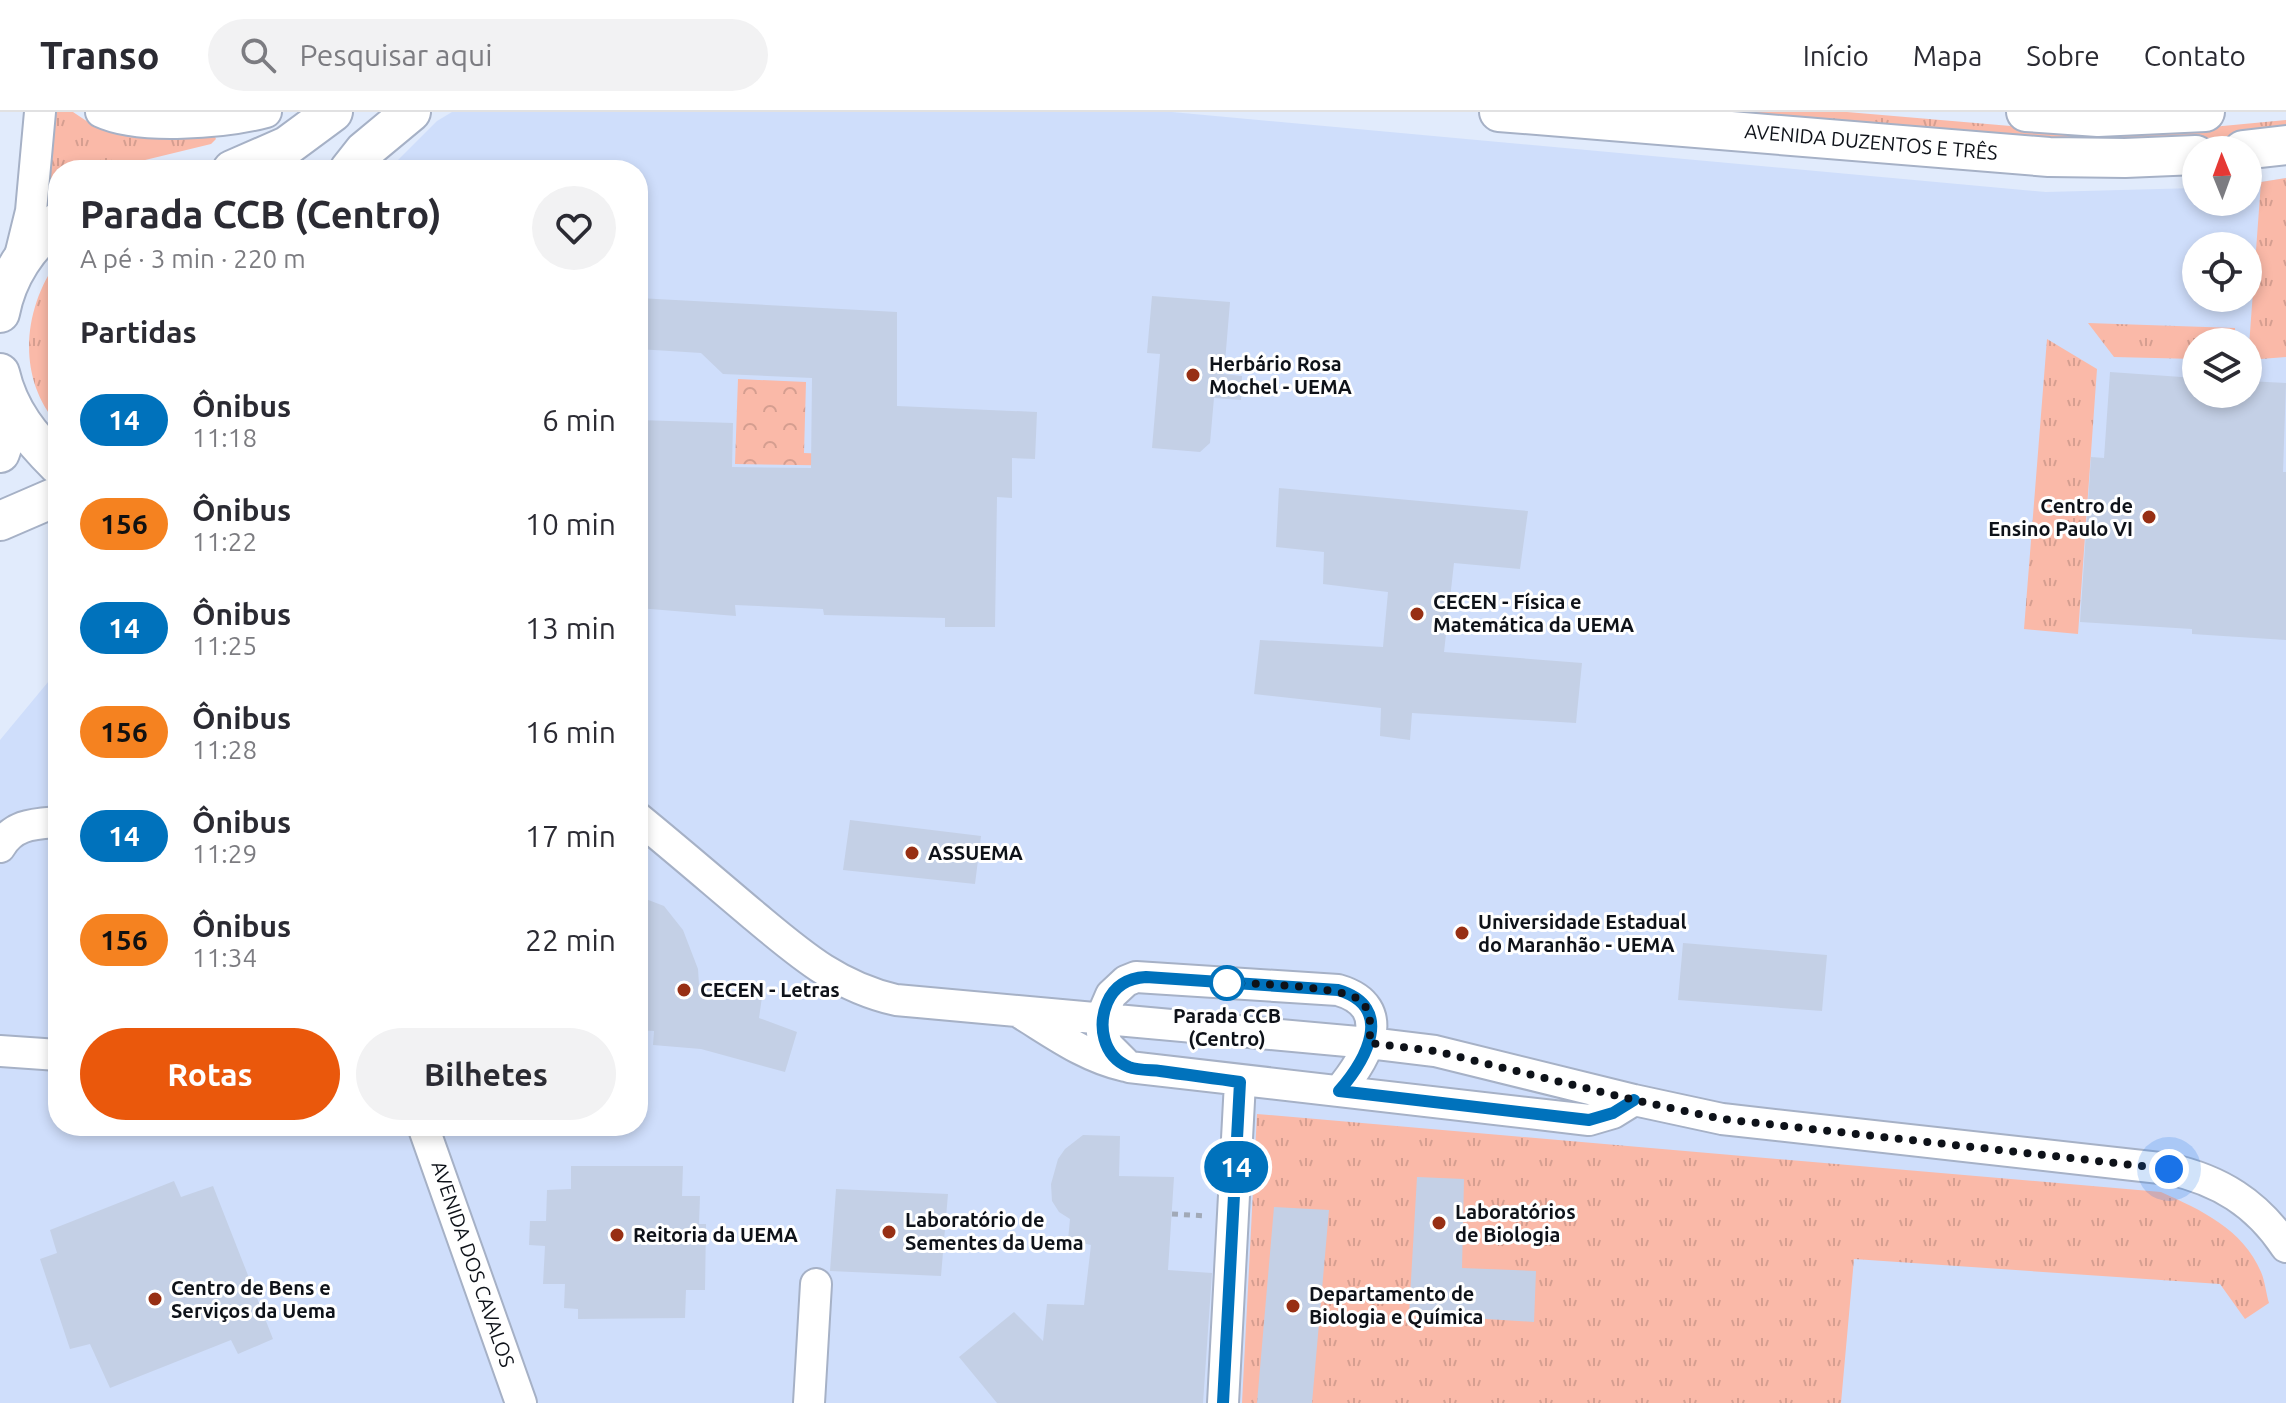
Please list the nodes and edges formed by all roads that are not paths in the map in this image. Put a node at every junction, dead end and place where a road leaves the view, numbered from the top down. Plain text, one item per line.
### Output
1 (40, 112) edge
2 (101, 112) edge
3 (266, 112) edge
4 (333, 112) edge
5 (411, 112) edge
6 (1499, 112) edge
7 (2205, 112) edge
8 (2045, 113) edge
9 (2286, 145) edge
10 (2262, 148) edge
11 (2182, 156) edge
12 (255, 160) edge
13 (357, 160) edge
14 (48, 230) edge
15 (11, 272) edge
16 (0, 313) edge
17 (0, 373) edge
18 (6, 406) edge
19 (0, 453) edge
20 (48, 455) edge
21 (48, 500) edge
22 (0, 521) edge
23 (48, 823) edge
24 (648, 827) edge
25 (0, 847) edge
26 (1017, 1011) junction
27 (1101, 1018) junction
28 (1369, 1043) junction
29 (0, 1051) edge
30 (48, 1054) edge
31 (1129, 1067) junction
32 (1240, 1082) junction
33 (1339, 1091) junction
34 (1634, 1100) junction
35 (427, 1136) edge
36 (2286, 1247) edge
37 (816, 1284) dead end
38 (521, 1403) edge
39 (809, 1403) edge
40 (1223, 1403) edge

1 - 15 street
2 - 3 street
4 - 12 main road
5 - 13 main road
6 - 11 main road, AVENIDA DUZENTOS E TRÊS
7 - 8 main road
9 - 10 main road
14 - 15 main road
15 - 16 main road
17 - 18 main road
18 - 19 main road
18 - 20 main road
21 - 22 main road
23 - 25 street
24 - 26 street
26 - 27 street
26 - 31 street
27 - 28 street
27 - 28 street
27 - 31 street
28 - 33 street
28 - 34 street
29 - 30 street
31 - 32 street
32 - 33 street
32 - 40 street
33 - 34 street
34 - 36 street
35 - 38 street, AVENIDA DOS CAVALOS
37 - 39 street

